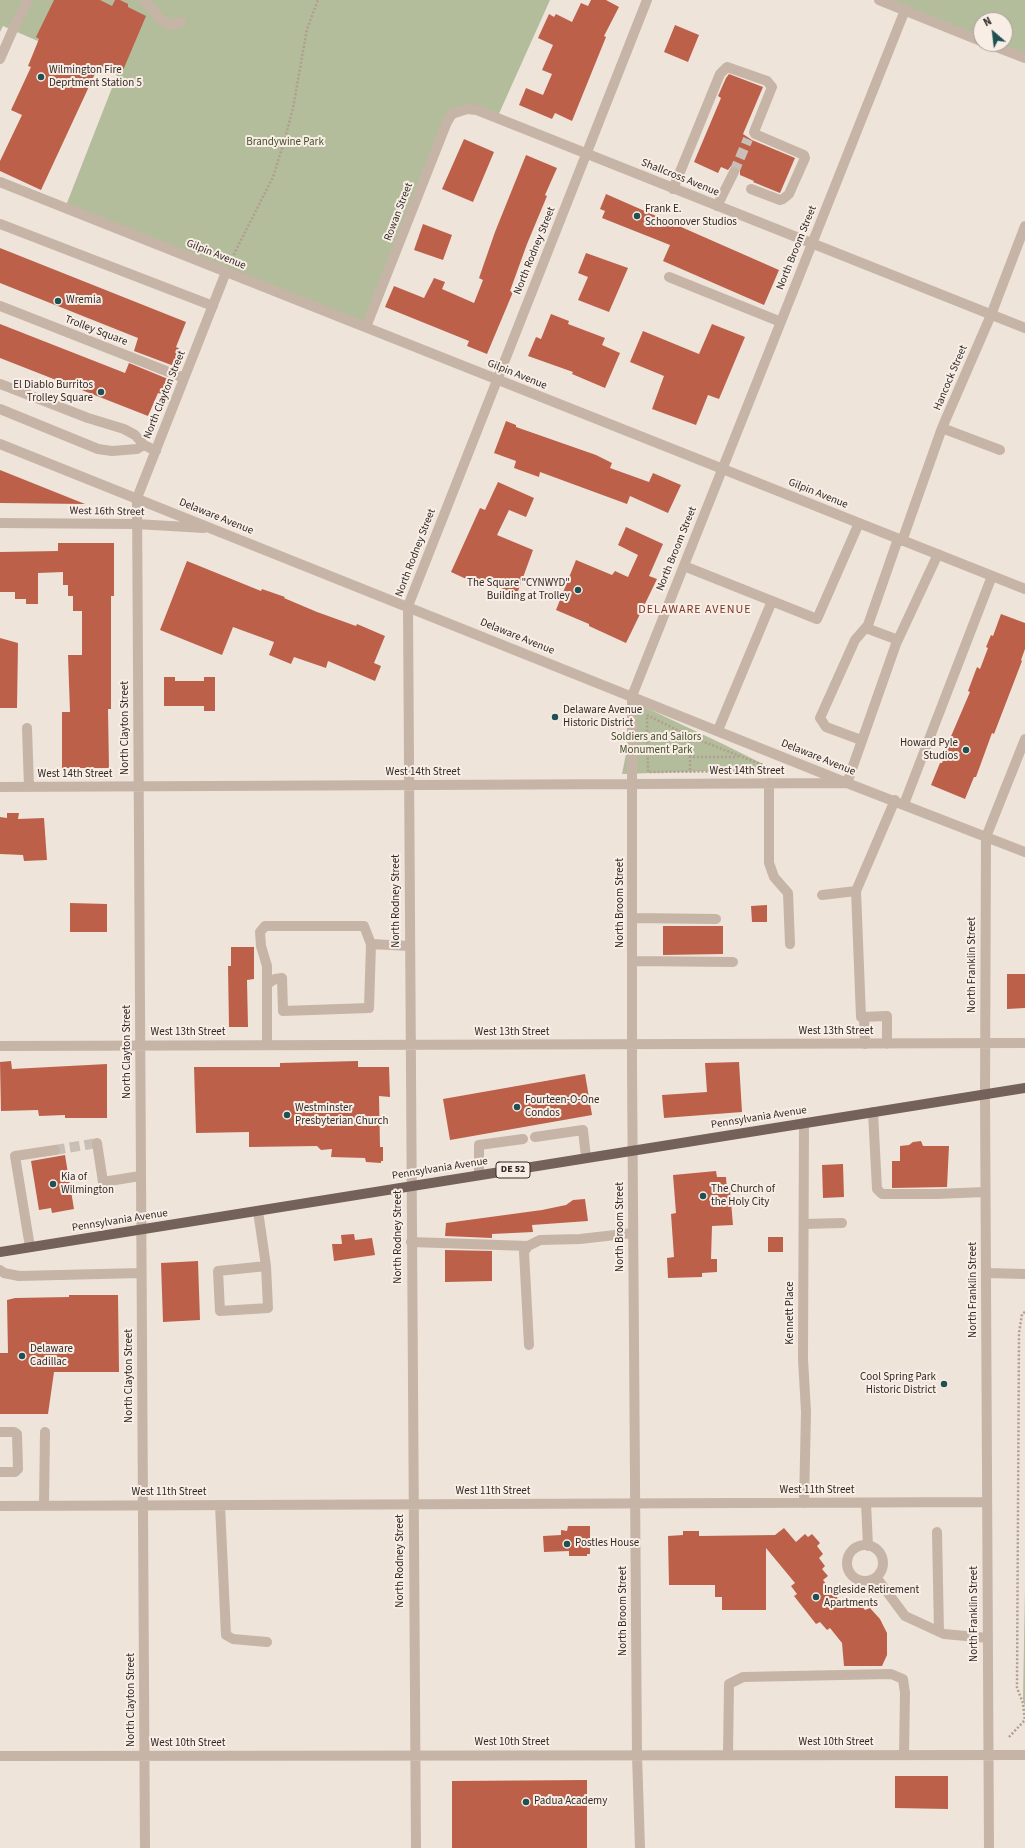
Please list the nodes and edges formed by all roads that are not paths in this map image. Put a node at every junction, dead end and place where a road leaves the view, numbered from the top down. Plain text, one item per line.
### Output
1 (28, 0) edge
2 (144, 0) edge
3 (646, 0) edge
4 (879, 0) edge
5 (904, 10) junction
6 (180, 22) dead end
7 (973, 38) edge
8 (1010, 52) edge
9 (1025, 58) edge
10 (0, 59) edge
11 (460, 111) joint
12 (586, 154) junction
13 (734, 172) tunnel mouth
14 (0, 182) edge
15 (673, 188) junction
16 (751, 189) dead end
17 (717, 206) junction
18 (0, 224) edge
19 (1025, 226) edge
20 (812, 244) junction
21 (226, 272) junction
22 (670, 277) dead end
23 (0, 306) edge
24 (213, 306) junction
25 (991, 315) junction
26 (781, 322) junction
27 (366, 328) junction
28 (1025, 328) edge
29 (184, 378) junction
30 (497, 380) junction
31 (0, 384) edge
32 (0, 409) edge
33 (942, 428) junction
34 (0, 444) edge
35 (144, 445) junction
36 (1000, 450) dead end
37 (156, 451) junction
38 (722, 469) junction
39 (137, 498) junction
40 (0, 523) edge
41 (859, 523) junction
42 (136, 524) junction
43 (214, 529) junction
44 (900, 540) junction
45 (938, 554) junction
46 (684, 566) junction
47 (992, 576) junction
48 (1025, 589) edge
49 (772, 601) junction
50 (408, 606) junction
51 (866, 628) junction
52 (898, 640) junction
53 (632, 696) junction
54 (27, 728) dead end
55 (718, 730) junction
56 (1025, 738) edge
57 (861, 740) junction
58 (847, 783) junction
59 (632, 784) junction
60 (769, 784) junction
61 (408, 785) junction
62 (138, 786) junction
63 (0, 787) edge
64 (29, 787) junction
65 (900, 802) junction
66 (986, 836) junction
67 (1025, 852) edge
68 (856, 891) junction
69 (822, 894) dead end
70 (633, 918) junction
71 (716, 919) dead end
72 (371, 944) junction
73 (790, 944) dead end
74 (409, 946) junction
75 (632, 961) junction
76 (733, 962) dead end
77 (267, 984) junction
78 (864, 1017) junction
79 (1025, 1043) edge
80 (633, 1044) junction
81 (865, 1044) junction
82 (887, 1044) junction
83 (985, 1044) junction
84 (267, 1045) junction
85 (410, 1045) junction
86 (0, 1046) edge
87 (140, 1046) junction
88 (1025, 1088) edge
89 (984, 1094) junction
90 (873, 1112) junction
91 (804, 1123) junction
92 (535, 1137) dead end
93 (523, 1139) dead end
94 (97, 1143) dead end
95 (55, 1150) tunnel mouth
96 (633, 1150) junction
97 (586, 1158) junction
98 (479, 1175) junction
99 (140, 1176) junction
100 (411, 1186) junction
101 (985, 1192) junction
102 (258, 1210) junction
103 (842, 1223) dead end
104 (804, 1224) junction
105 (141, 1229) junction
106 (633, 1233) junction
107 (411, 1242) junction
108 (528, 1246) junction
109 (30, 1247) junction
110 (0, 1252) edge
111 (266, 1266) junction
112 (0, 1270) edge
113 (141, 1272) junction
114 (986, 1273) junction
115 (1025, 1274) edge
116 (529, 1345) dead end
117 (0, 1432) edge
118 (45, 1432) dead end
119 (0, 1472) edge
120 (987, 1502) junction
121 (804, 1503) junction
122 (866, 1503) junction
123 (412, 1504) junction
124 (635, 1504) junction
125 (44, 1505) junction
126 (143, 1505) junction
127 (220, 1505) junction
128 (0, 1506) edge
129 (937, 1532) dead end
130 (868, 1546) junction
131 (876, 1577) junction
132 (939, 1632) junction
133 (988, 1638) junction
134 (267, 1642) dead end
135 (637, 1755) junction
136 (728, 1755) junction
137 (904, 1755) junction
138 (988, 1755) junction
139 (1025, 1755) edge
140 (0, 1756) edge
141 (144, 1756) junction
142 (414, 1756) junction
143 (145, 1848) edge
144 (416, 1848) edge
145 (640, 1848) edge
146 (989, 1848) edge

1 - 10 street
2 - 6 street
3 - 12 street, North Rodney Street
4 - 5 street
5 - 7 street
5 - 20 street, North Broom Street
8 - 9 street
11 - 12 street, Shallcross Avenue
11 - 27 street, Rowan Street
12 - 15 street, Shallcross Avenue
12 - 30 street, North Rodney Street
13 - 17 street
14 - 21 street, Gilpin Avenue
15 - 16 street
15 - 17 street, Shallcross Avenue
17 - 20 street, Shallcross Avenue
18 - 24 street
19 - 25 street, Hancock Street
20 - 25 street, Shallcross Avenue
20 - 26 street, North Broom Street
21 - 24 street, North Clayton Street
21 - 27 street, Gilpin Avenue
22 - 26 street
23 - 29 street, Trolley Square
24 - 29 street, North Clayton Street
25 - 28 street, Shallcross Avenue
25 - 33 street, Hancock Street
26 - 38 street, North Broom Street
27 - 30 street, Gilpin Avenue
29 - 37 street, North Clayton Street
30 - 38 street, Gilpin Avenue
30 - 50 street, North Rodney Street
31 - 35 street
32 - 35 street
33 - 36 street
33 - 44 street, Hancock Street
34 - 39 street, Delaware Avenue
35 - 37 street
37 - 39 street, North Clayton Street
38 - 41 street, Gilpin Avenue
38 - 46 street, North Broom Street
39 - 42 street, North Clayton Street
39 - 43 street, Delaware Avenue
40 - 42 street, West 16th Street
41 - 44 street, Gilpin Avenue
41 - 49 street
42 - 43 street, West 16th Street
42 - 62 street, North Clayton Street
43 - 50 street, Delaware Avenue
44 - 45 street, Gilpin Avenue
44 - 51 street, Hancock Street
45 - 47 street, Gilpin Avenue
45 - 52 street
46 - 49 street
46 - 53 street, North Broom Street
47 - 48 street, Gilpin Avenue
47 - 65 street
49 - 55 street
50 - 53 street, Delaware Avenue
50 - 61 street, North Rodney Street
51 - 52 street
51 - 57 street, Hancock Street
52 - 57 street
53 - 55 street, Delaware Avenue
53 - 59 street, North Broom Street
54 - 64 street
55 - 58 street, Delaware Avenue
56 - 66 street, North Franklin Street
57 - 58 street
58 - 60 street, West 14th Street
58 - 65 street, Delaware Avenue
59 - 60 street, West 14th Street
59 - 61 street, West 14th Street
59 - 70 street, North Broom Street
60 - 73 street
61 - 62 street, West 14th Street
61 - 74 street, North Rodney Street
62 - 64 street, West 14th Street
62 - 87 street, North Clayton Street
63 - 64 street, West 14th Street
65 - 66 street, Delaware Avenue
65 - 68 street
66 - 67 street, Delaware Avenue
66 - 83 street, North Franklin Street
68 - 69 street
68 - 78 street
70 - 71 street
70 - 75 street, North Broom Street
72 - 74 street
72 - 77 street
72 - 77 street
74 - 85 street, North Rodney Street
75 - 76 street
75 - 80 street, North Broom Street
77 - 84 street
78 - 81 street
78 - 82 street
79 - 83 street, West 13th Street
80 - 81 street, West 13th Street
80 - 85 street, West 13th Street
80 - 96 street, North Broom Street
81 - 82 street, West 13th Street
82 - 83 street, West 13th Street
83 - 89 street, North Franklin Street
84 - 85 street, West 13th Street
84 - 87 street, West 13th Street
85 - 100 street, North Rodney Street
86 - 87 street, West 13th Street
87 - 99 street, North Clayton Street
88 - 89 main road, Pennsylvania Avenue / DE 52
89 - 90 main road, Pennsylvania Avenue / DE 52
89 - 101 street, North Franklin Street
90 - 91 main road, Pennsylvania Avenue / DE 52
90 - 101 street
91 - 96 main road, Pennsylvania Avenue / DE 52
91 - 104 street, Kennett Place
92 - 97 street
93 - 98 street
94 - 99 street
95 - 109 street
96 - 97 main road, Pennsylvania Avenue / DE 52
96 - 106 street, North Broom Street
97 - 98 main road, Pennsylvania Avenue / DE 52
98 - 100 main road, Pennsylvania Avenue / DE 52
99 - 105 street, North Clayton Street
100 - 102 main road, Pennsylvania Avenue / DE 52
100 - 107 street, North Rodney Street
101 - 114 street, North Franklin Street
102 - 105 main road, Pennsylvania Avenue / DE 52
102 - 111 street
103 - 104 street
104 - 121 street, Kennett Place
105 - 109 main road, Pennsylvania Avenue / DE 52
105 - 113 street, North Clayton Street
106 - 108 street
106 - 124 street, North Broom Street
107 - 108 street
107 - 123 street, North Rodney Street
108 - 116 street
109 - 110 main road, Pennsylvania Avenue / DE 52
111 - 111 street
112 - 113 street
113 - 126 street, North Clayton Street
114 - 115 street
114 - 120 street, North Franklin Street
117 - 119 street
118 - 125 street
120 - 122 street, West 11th Street
120 - 133 street, North Franklin Street
121 - 122 street, West 11th Street
121 - 124 street, West 11th Street
122 - 130 street
123 - 124 street, West 11th Street
123 - 127 street, West 11th Street
123 - 142 street, North Rodney Street
124 - 135 street, North Broom Street
125 - 126 street, West 11th Street
125 - 128 street, West 11th Street
126 - 127 street, West 11th Street
126 - 141 street, North Clayton Street
127 - 134 street
129 - 132 street
130 - 131 street
130 - 131 street
131 - 132 street
132 - 133 street
133 - 138 street, North Franklin Street
135 - 136 street, West 10th Street
135 - 142 street, West 10th Street
135 - 145 street, North Broom Street
136 - 137 street, West 10th Street
136 - 137 street
137 - 138 street, West 10th Street
138 - 139 street, West 10th Street
138 - 146 street, North Franklin Street
140 - 141 street, West 10th Street
141 - 142 street, West 10th Street
141 - 143 street, North Clayton Street
142 - 144 street, North Rodney Street

